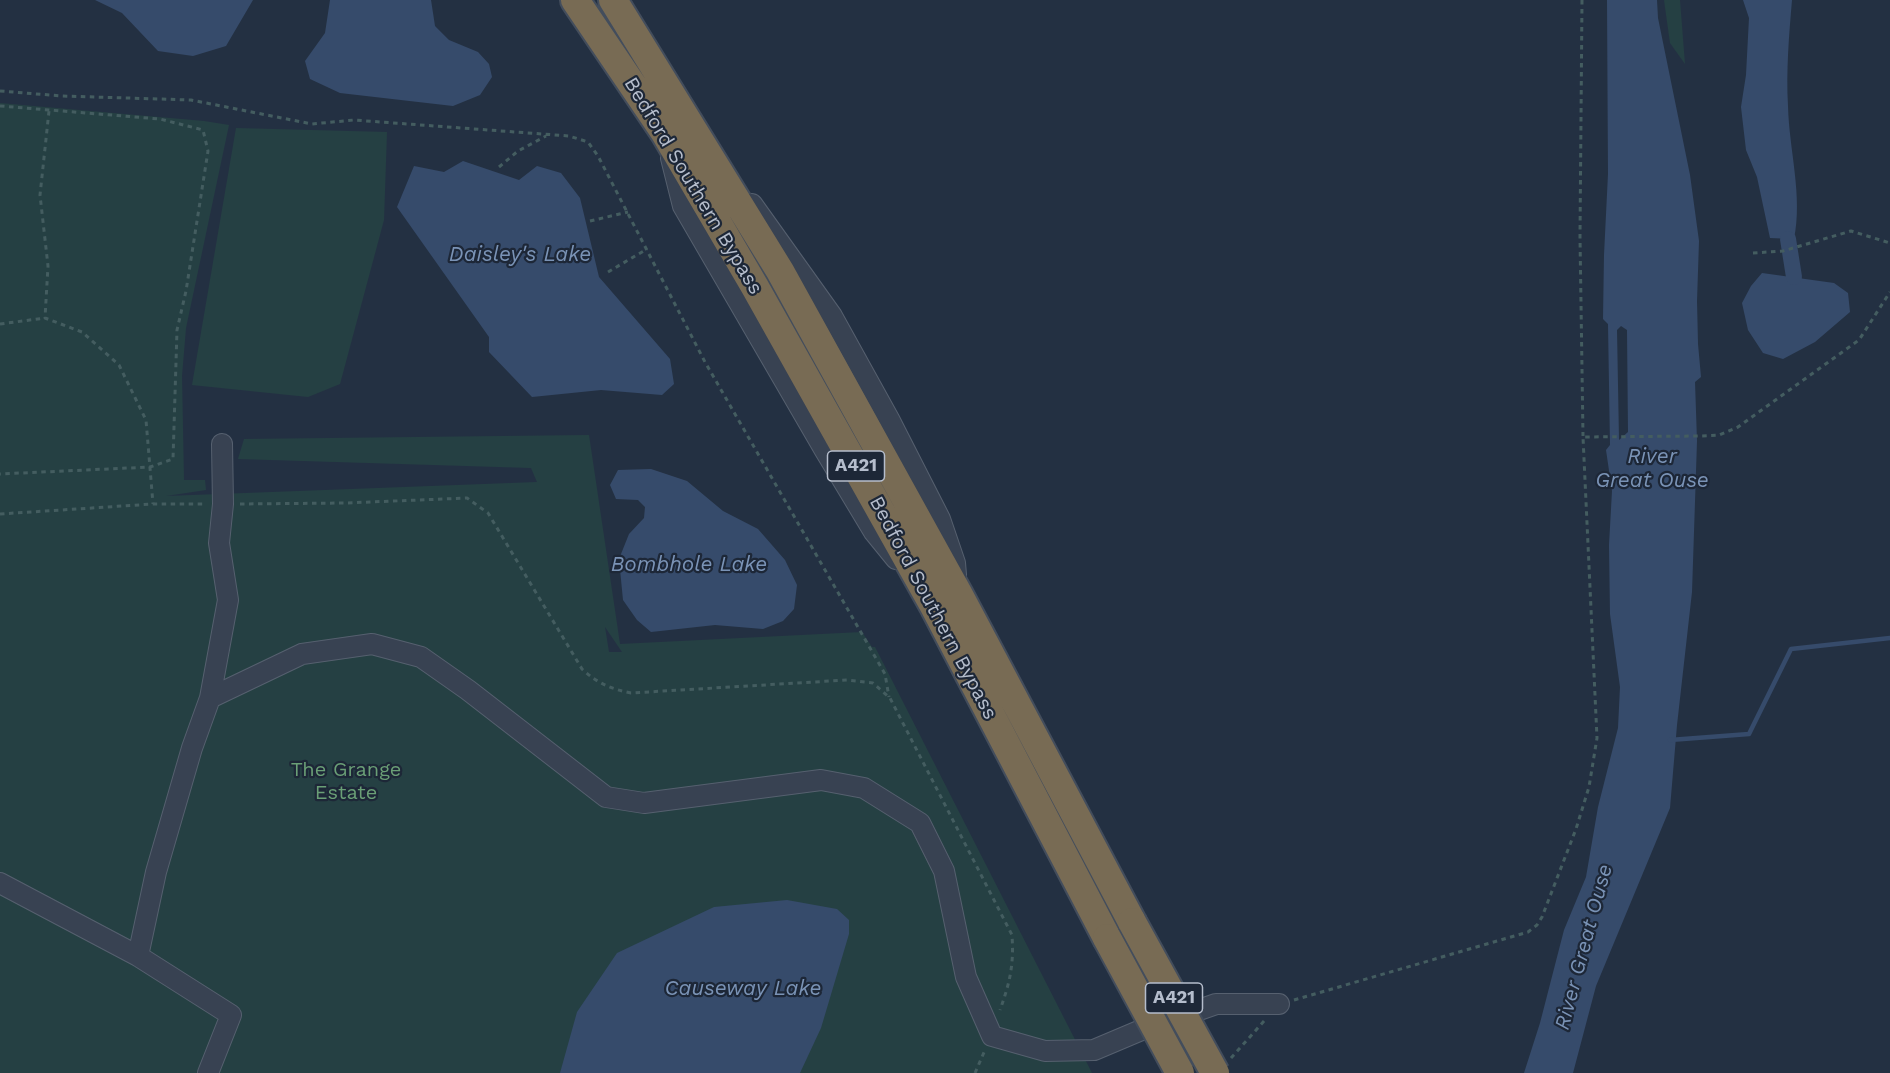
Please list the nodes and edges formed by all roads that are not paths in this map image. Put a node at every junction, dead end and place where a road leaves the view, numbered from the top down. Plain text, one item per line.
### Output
1 (613, 0) edge
2 (578, 4) edge
3 (222, 444) dead end
4 (947, 602) junction
5 (210, 698) junction
6 (0, 883) edge
7 (138, 956) junction
8 (1279, 1004) road end
9 (1222, 1066) edge
10 (208, 1073) edge
11 (1180, 1073) edge

1 - 4 highway, Bedford Southern Bypass / A421
2 - 4 highway, Bedford Southern Bypass / A421
3 - 5 lane
4 - 9 highway, Bedford Southern Bypass / A421, bridge
4 - 11 highway, Bedford Southern Bypass / A421, bridge
5 - 7 lane
5 - 8 lane
6 - 7 lane
7 - 10 lane

